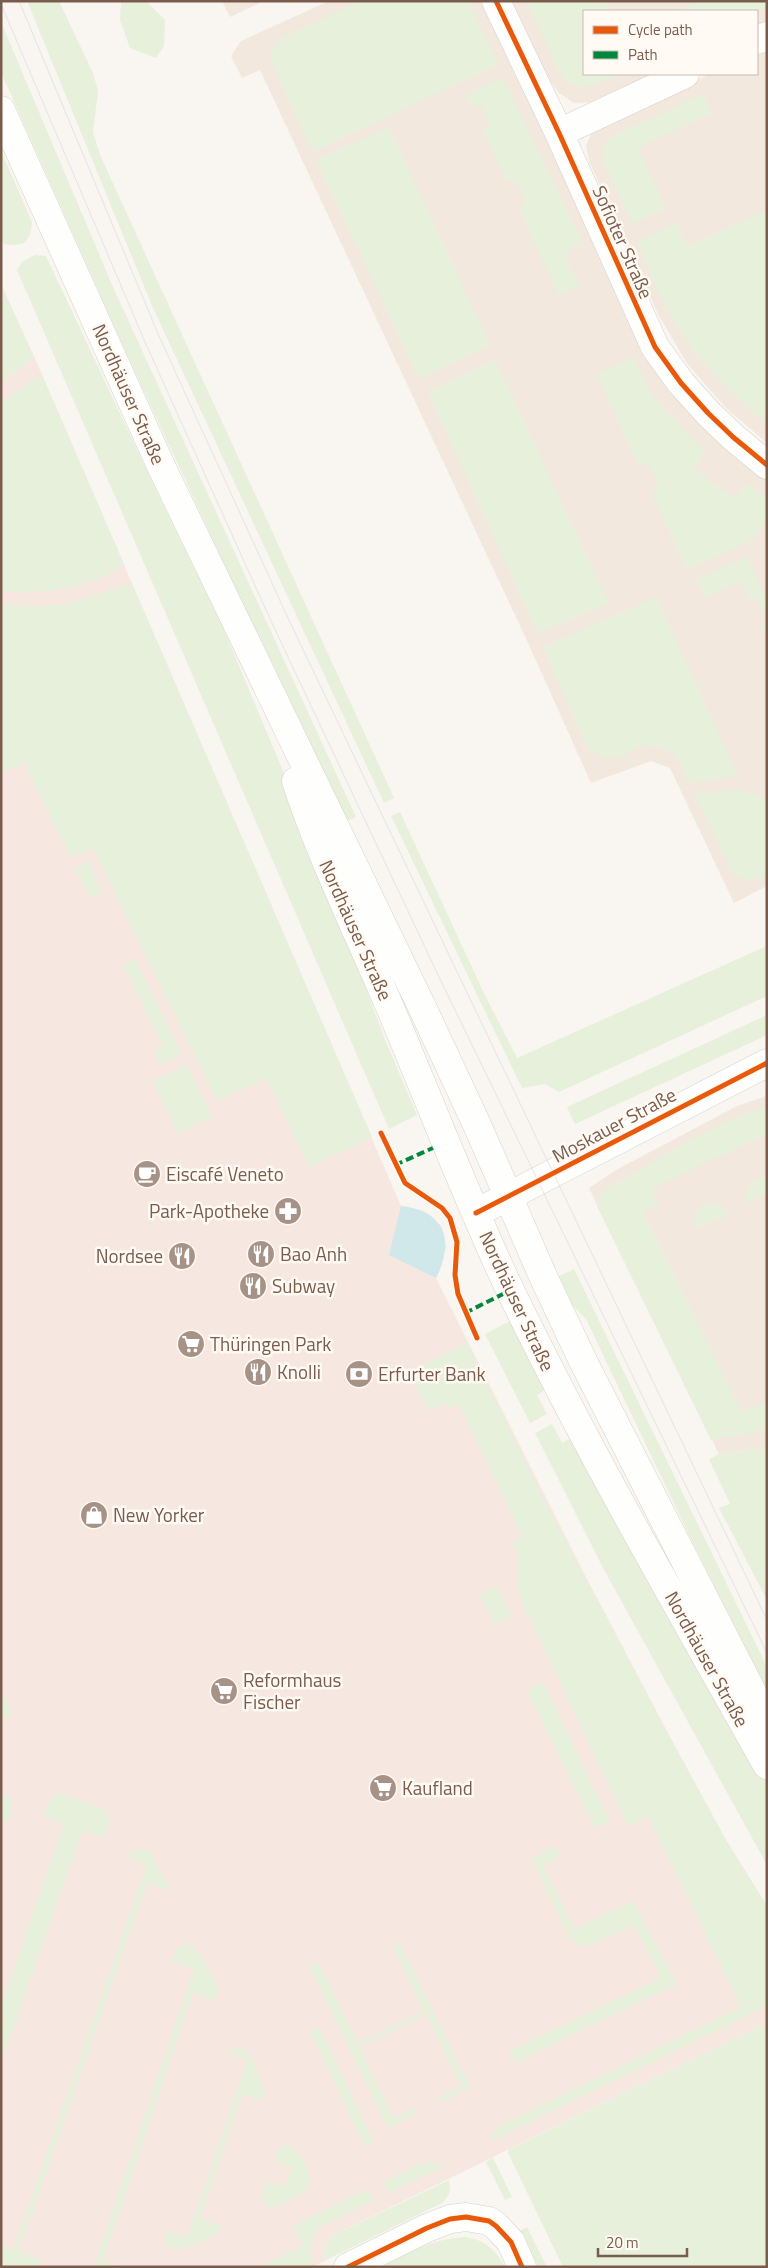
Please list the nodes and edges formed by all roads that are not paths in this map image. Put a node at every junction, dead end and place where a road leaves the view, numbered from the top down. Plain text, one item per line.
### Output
1 (496, 1) edge
2 (683, 75) edge
3 (1, 110) edge
4 (559, 133) junction
5 (767, 465) edge
6 (261, 675) junction
7 (767, 1063) edge
8 (508, 1196) junction
9 (476, 1213) junction
10 (767, 1720) edge
11 (767, 1765) edge
12 (348, 2267) edge
13 (522, 2267) edge

1 - 4 main road, Sofioter Straße
2 - 4 main road
3 - 6 main road, Nordhäuser Straße
4 - 5 main road, Sofioter Straße
6 - 8 main road, Nordhäuser Straße
6 - 9 main road, Nordhäuser Straße
7 - 8 main road, Moskauer Straße
8 - 9 main road, Moskauer Straße
8 - 10 main road, Nordhäuser Straße
9 - 11 main road, Nordhäuser Straße
12 - 13 main road

